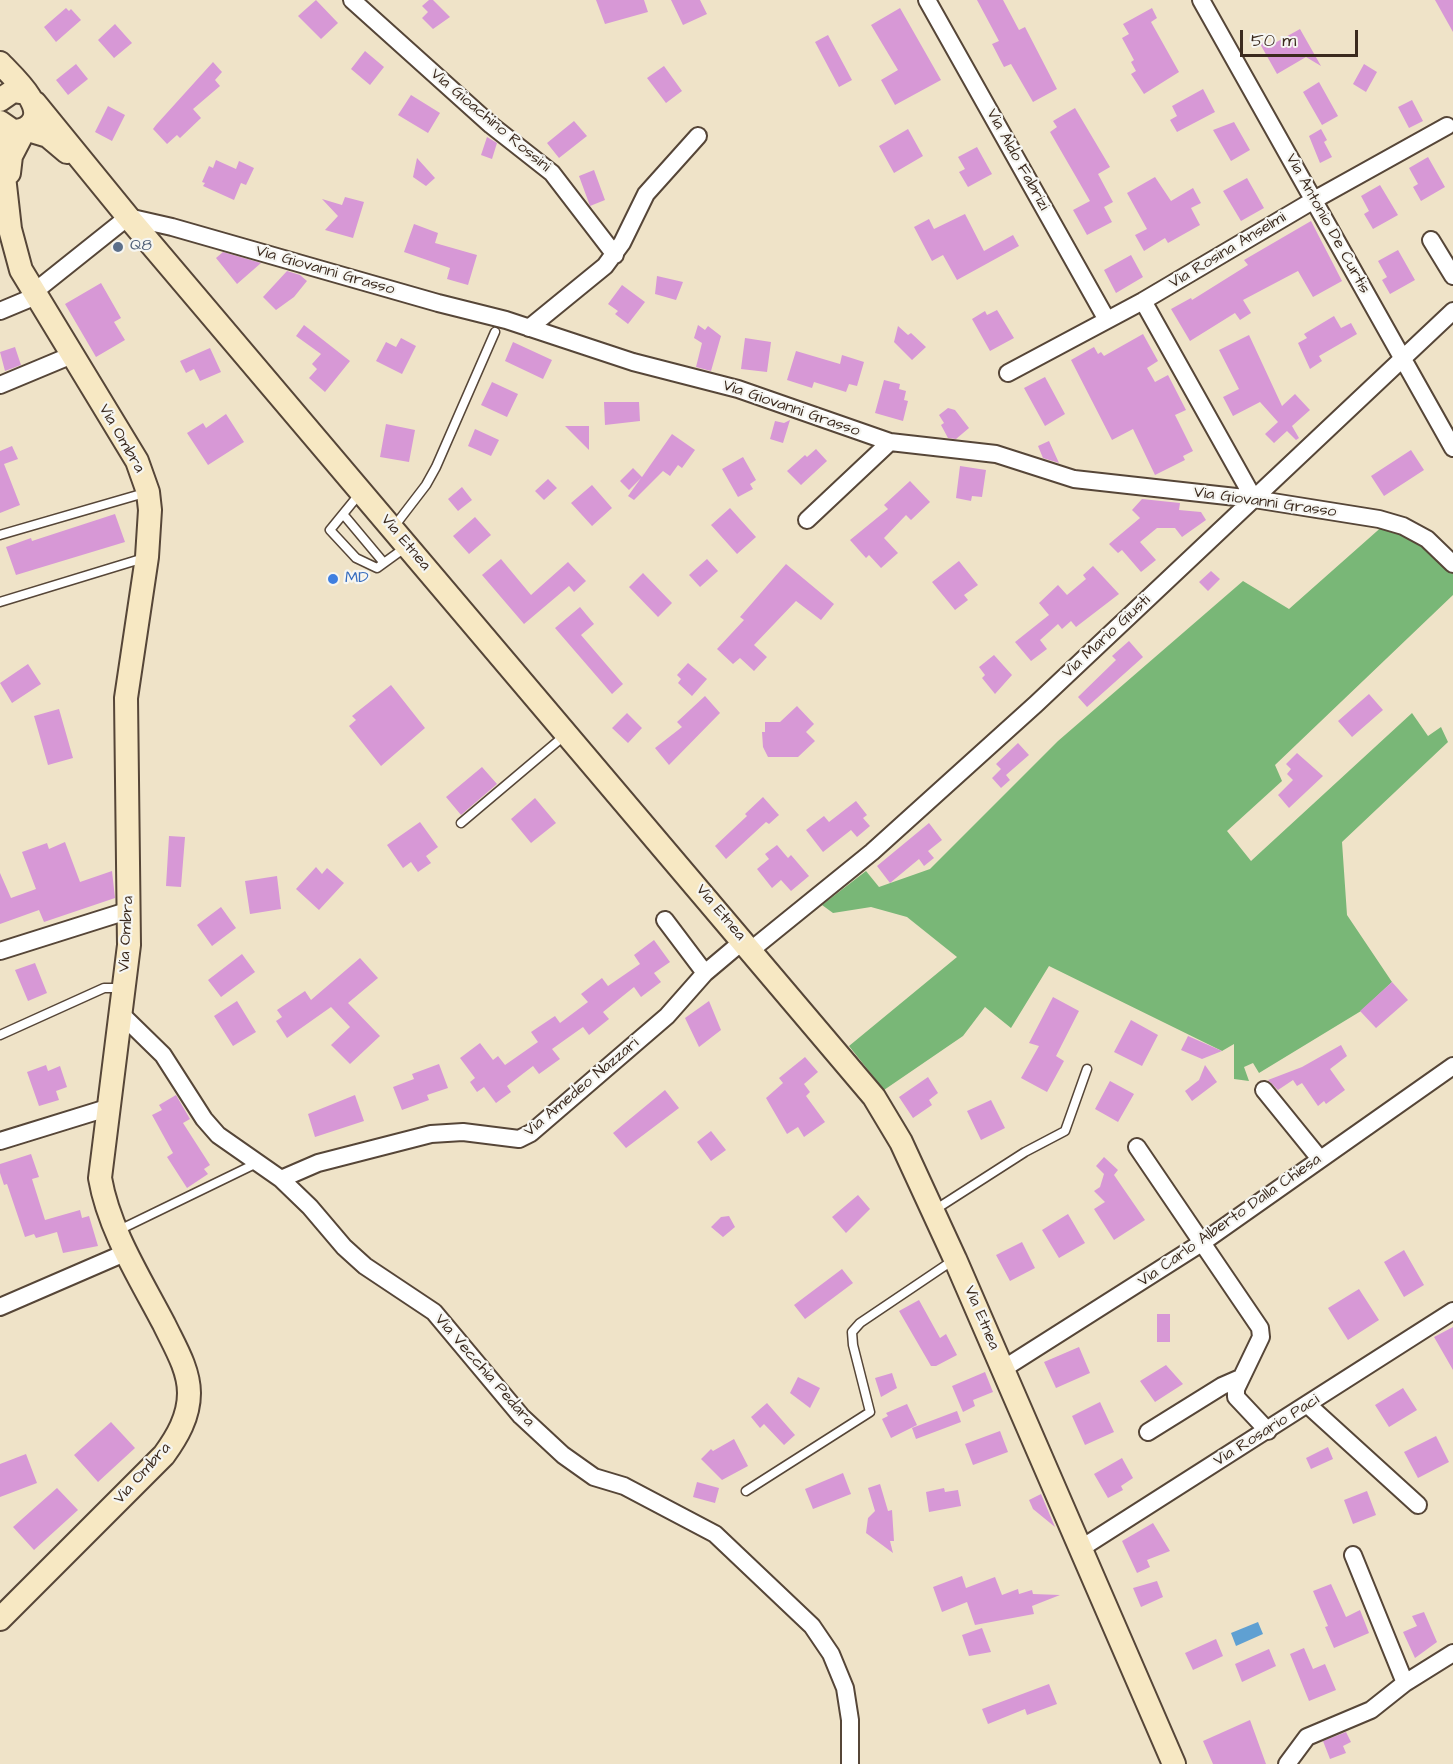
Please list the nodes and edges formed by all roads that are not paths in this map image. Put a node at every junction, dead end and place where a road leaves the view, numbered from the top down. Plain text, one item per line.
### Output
1 (352, 0) edge
2 (927, 0) edge
3 (1201, 0) edge
4 (0, 63) edge
5 (30, 98) junction
6 (0, 100) edge
7 (0, 122) edge
8 (1447, 126) dead end
9 (698, 136) dead end
10 (14, 138) edge
11 (91, 172) junction
12 (1314, 200) junction
13 (128, 217) junction
14 (1431, 240) dead end
15 (615, 255) junction
16 (1453, 276) edge
17 (35, 294) junction
18 (1143, 301) junction
19 (0, 311) edge
20 (1453, 311) edge
21 (1107, 320) junction
22 (529, 328) junction
23 (495, 332) dead end
24 (72, 355) junction
25 (1403, 358) junction
26 (1008, 374) dead end
27 (0, 385) edge
28 (890, 442) junction
29 (1453, 448) edge
30 (148, 492) junction
31 (361, 492) junction
32 (1254, 499) junction
33 (343, 514) junction
34 (807, 520) dead end
35 (393, 529) junction
36 (0, 535) edge
37 (407, 546) junction
38 (147, 557) junction
39 (384, 563) junction
40 (1453, 564) edge
41 (0, 602) edge
42 (567, 733) junction
43 (461, 823) dead end
44 (130, 910) junction
45 (665, 920) dead end
46 (747, 945) junction
47 (0, 951) edge
48 (705, 972) junction
49 (123, 988) junction
50 (120, 1013) junction
51 (0, 1035) edge
52 (1453, 1066) edge
53 (1087, 1069) dead end
54 (1264, 1090) dead end
55 (107, 1108) junction
56 (0, 1141) edge
57 (1137, 1147) dead end
58 (1320, 1159) junction
59 (257, 1163) junction
60 (281, 1179) junction
61 (933, 1211) junction
62 (122, 1242) junction
63 (1203, 1242) junction
64 (955, 1259) junction
65 (0, 1307) edge
66 (1453, 1311) edge
67 (1003, 1369) junction
68 (1238, 1379) junction
69 (1308, 1405) junction
70 (1268, 1431) junction
71 (1148, 1432) dead end
72 (746, 1491) dead end
73 (1418, 1505) dead end
74 (1080, 1549) junction
75 (1353, 1555) dead end
76 (0, 1619) edge
77 (1453, 1653) edge
78 (1405, 1683) junction
79 (850, 1764) edge
80 (1174, 1764) edge
81 (1287, 1764) edge

1 - 15 street, Via Gioachino Rossini
2 - 21 street, Via Aldo Fabrizi
3 - 12 street, Via Antonio De Curtis
4 - 5 main road
5 - 6 main road
5 - 10 main road, Via Ombra
5 - 11 main road
7 - 10 main road
8 - 12 street, Via Rosina Anselmi
9 - 15 street
10 - 11 main road
10 - 17 main road, Via Ombra
11 - 13 main road, Via Etnea
12 - 18 street, Via Rosina Anselmi
12 - 25 street, Via Antonio De Curtis
13 - 17 street
13 - 22 street, Via Giovanni Grasso
13 - 31 main road, Via Etnea
14 - 16 street
15 - 22 street
17 - 19 street
17 - 24 main road, Via Ombra
18 - 21 street, Via Rosina Anselmi
18 - 32 street
20 - 25 street, Via Mario Giusti
21 - 26 street, Via Rosina Anselmi
22 - 28 street, Via Giovanni Grasso
23 - 35 lane
24 - 27 street
24 - 30 main road, Via Ombra
25 - 29 street, Via Antonio De Curtis
25 - 32 street, Via Mario Giusti
28 - 32 street, Via Giovanni Grasso
28 - 34 street
30 - 36 lane
30 - 38 main road, Via Ombra
31 - 33 lane
31 - 35 main road, Via Etnea
32 - 40 street, Via Giovanni Grasso
32 - 46 street, Via Mario Giusti
33 - 39 lane
33 - 39 lane
35 - 37 main road, Via Etnea
37 - 39 lane
37 - 42 main road, Via Etnea
38 - 41 lane
38 - 44 main road, Via Ombra
42 - 43 lane
42 - 46 main road, Via Etnea
44 - 47 street
44 - 49 main road, Via Ombra
45 - 48 street
46 - 48 street, Via Amedeo Nazzari
46 - 61 main road, Via Etnea
48 - 60 street, Via Amedeo Nazzari
49 - 50 main road, Via Ombra
49 - 51 lane
50 - 55 main road, Via Ombra
50 - 59 street, Via Vecchia Pedara
52 - 58 street, Via Carlo Alberto Dalla Chiesa
53 - 61 lane
54 - 58 street
55 - 56 street
55 - 62 main road, Via Ombra
57 - 63 street
58 - 63 street, Via Carlo Alberto Dalla Chiesa
59 - 60 street, Via Vecchia Pedara
59 - 62 lane
60 - 79 street, Via Vecchia Pedara
61 - 64 main road, Via Etnea
62 - 65 street
62 - 76 main road, Via Ombra
63 - 67 street, Via Carlo Alberto Dalla Chiesa
63 - 68 street
64 - 67 main road, Via Etnea
64 - 72 lane
66 - 69 street, Via Rosario Paci
67 - 74 main road, Via Etnea
68 - 70 street
68 - 71 street
69 - 70 street, Via Rosario Paci
69 - 73 street
70 - 74 street, Via Rosario Paci
74 - 80 main road, Via Etnea
75 - 78 street
77 - 78 street
78 - 81 street

